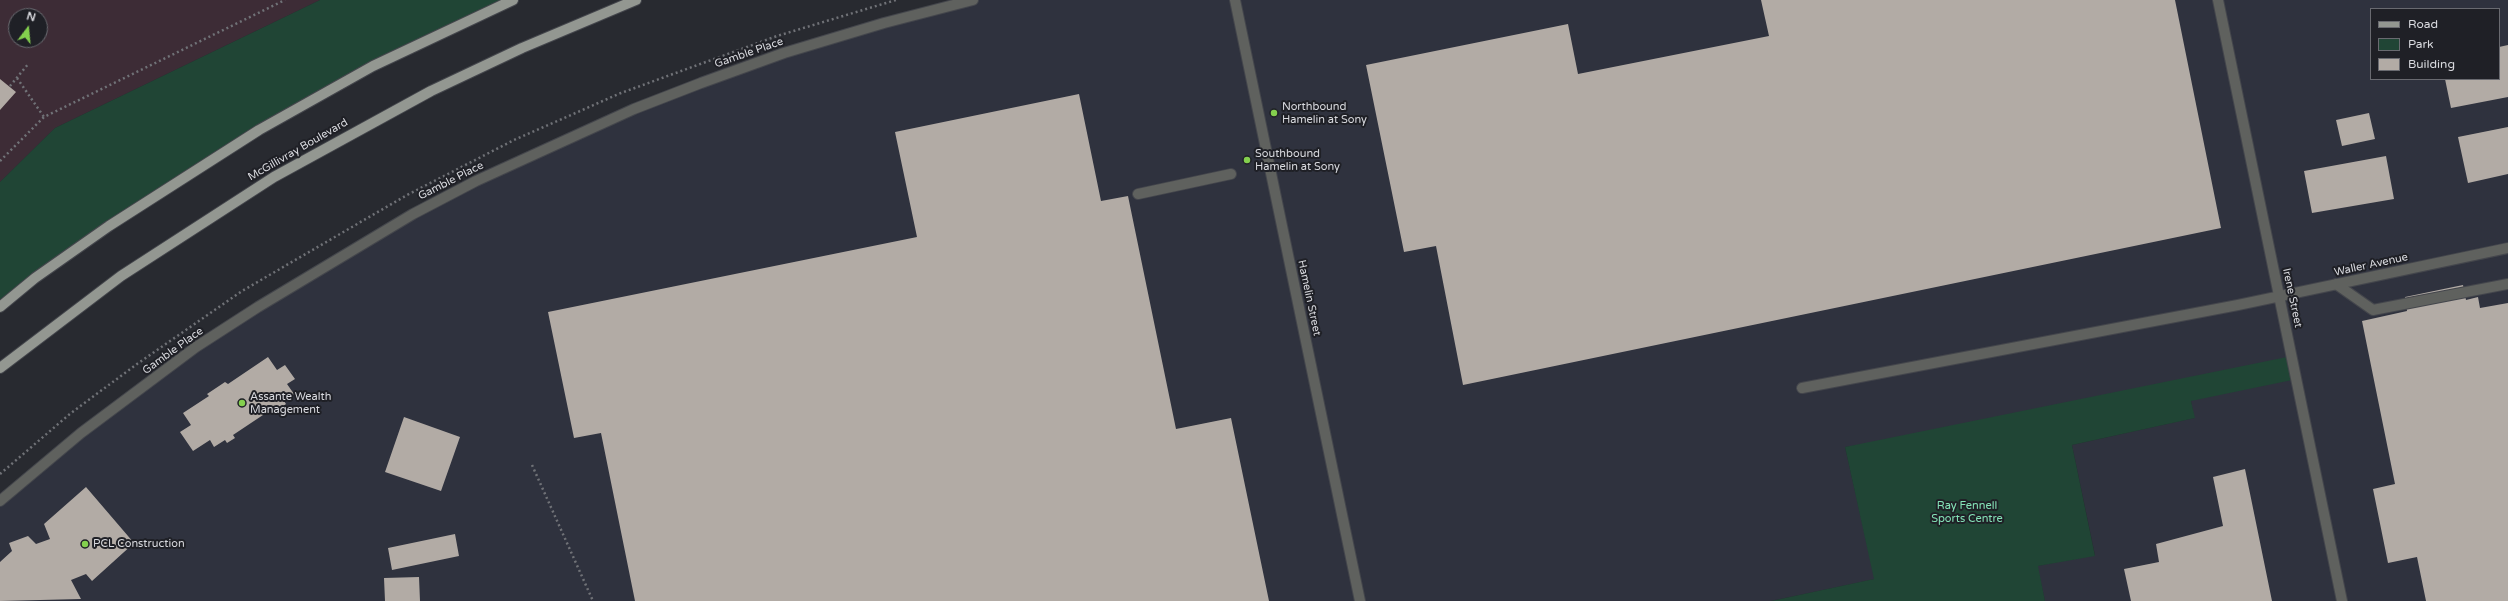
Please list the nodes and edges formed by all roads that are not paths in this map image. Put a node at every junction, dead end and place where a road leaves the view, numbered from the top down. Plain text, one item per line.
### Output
1 (514, 0) edge
2 (636, 0) edge
3 (973, 0) edge
4 (1234, 0) edge
5 (2218, 0) edge
6 (1231, 174) dead end
7 (1138, 194) dead end
8 (2508, 248) edge
9 (2336, 284) junction
10 (2508, 284) edge
11 (2279, 297) junction
12 (0, 307) edge
13 (0, 368) edge
14 (1802, 388) dead end
15 (0, 501) edge
16 (1360, 601) edge
17 (2342, 601) edge

1 - 12 main road
2 - 13 main road, McGillivray Boulevard
3 - 15 street, Gamble Place
4 - 16 street, Hamelin Street
5 - 11 street, Irene Street
6 - 7 street
8 - 9 street, Waller Avenue
9 - 10 street
9 - 11 street, Waller Avenue
11 - 14 street, Waller Avenue
11 - 17 street, Irene Street

